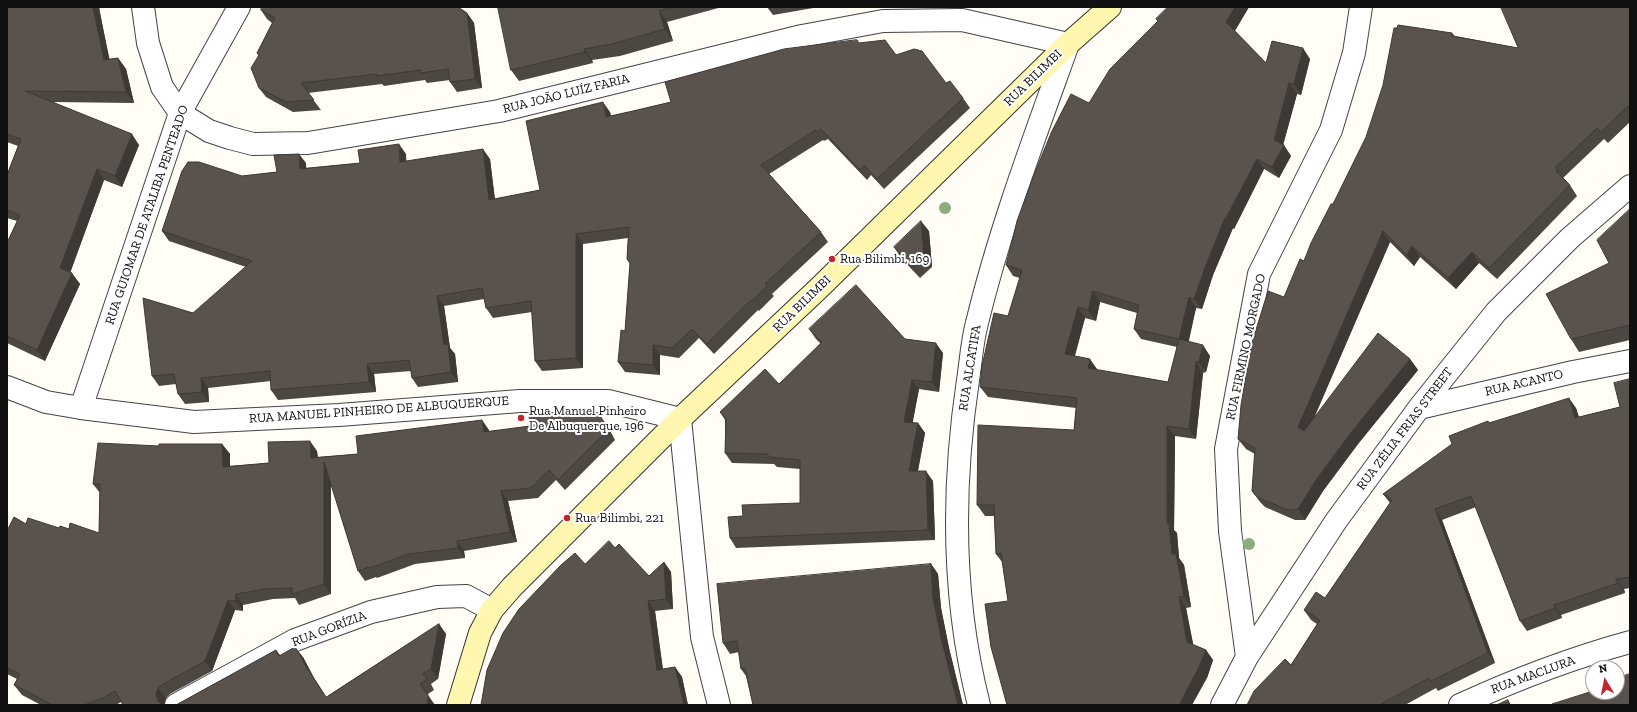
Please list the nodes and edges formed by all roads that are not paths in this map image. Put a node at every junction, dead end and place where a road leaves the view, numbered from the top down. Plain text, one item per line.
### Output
1 (143, 7) edge
2 (239, 7) edge
3 (1110, 7) edge
4 (1361, 7) edge
5 (1068, 44) junction
6 (180, 113) junction
7 (1630, 186) edge
8 (1630, 361) edge
9 (7, 387) edge
10 (81, 408) junction
11 (1419, 408) junction
12 (680, 419) junction
13 (492, 610) junction
14 (1630, 642) edge
15 (1247, 657) junction
16 (176, 705) edge
17 (458, 705) edge
18 (719, 705) edge
19 (979, 705) edge
20 (1222, 705) edge
21 (1460, 705) edge

1 - 6 street, RUA JOÃO LUÍZ FARIA
2 - 6 street, RUA GUIOMAR DE ATALIBA PENTEADO
3 - 5 street, RUA BILIMBI
4 - 15 street, RUA FIRMINO MORGADO
5 - 6 street, RUA JOÃO LUÍZ FARIA
5 - 12 street, RUA BILIMBI
5 - 19 street, RUA ALCATIFA
6 - 10 street, RUA GUIOMAR DE ATALIBA PENTEADO
7 - 11 street, RUA ZÉLIA FRIAS STREET
8 - 11 street, RUA ACANTO
9 - 10 street, RUA MANUEL PINHEIRO DE ALBUQUERQUE
10 - 12 street, RUA MANUEL PINHEIRO DE ALBUQUERQUE
11 - 15 street, RUA ZÉLIA FRIAS STREET
12 - 13 street, RUA BILIMBI
12 - 18 street
13 - 16 street, RUA GORÍZIA
13 - 17 street, RUA BILIMBI
14 - 21 street, RUA MACLURA
15 - 20 street, RUA ZÉLIA FRIAS STREET

